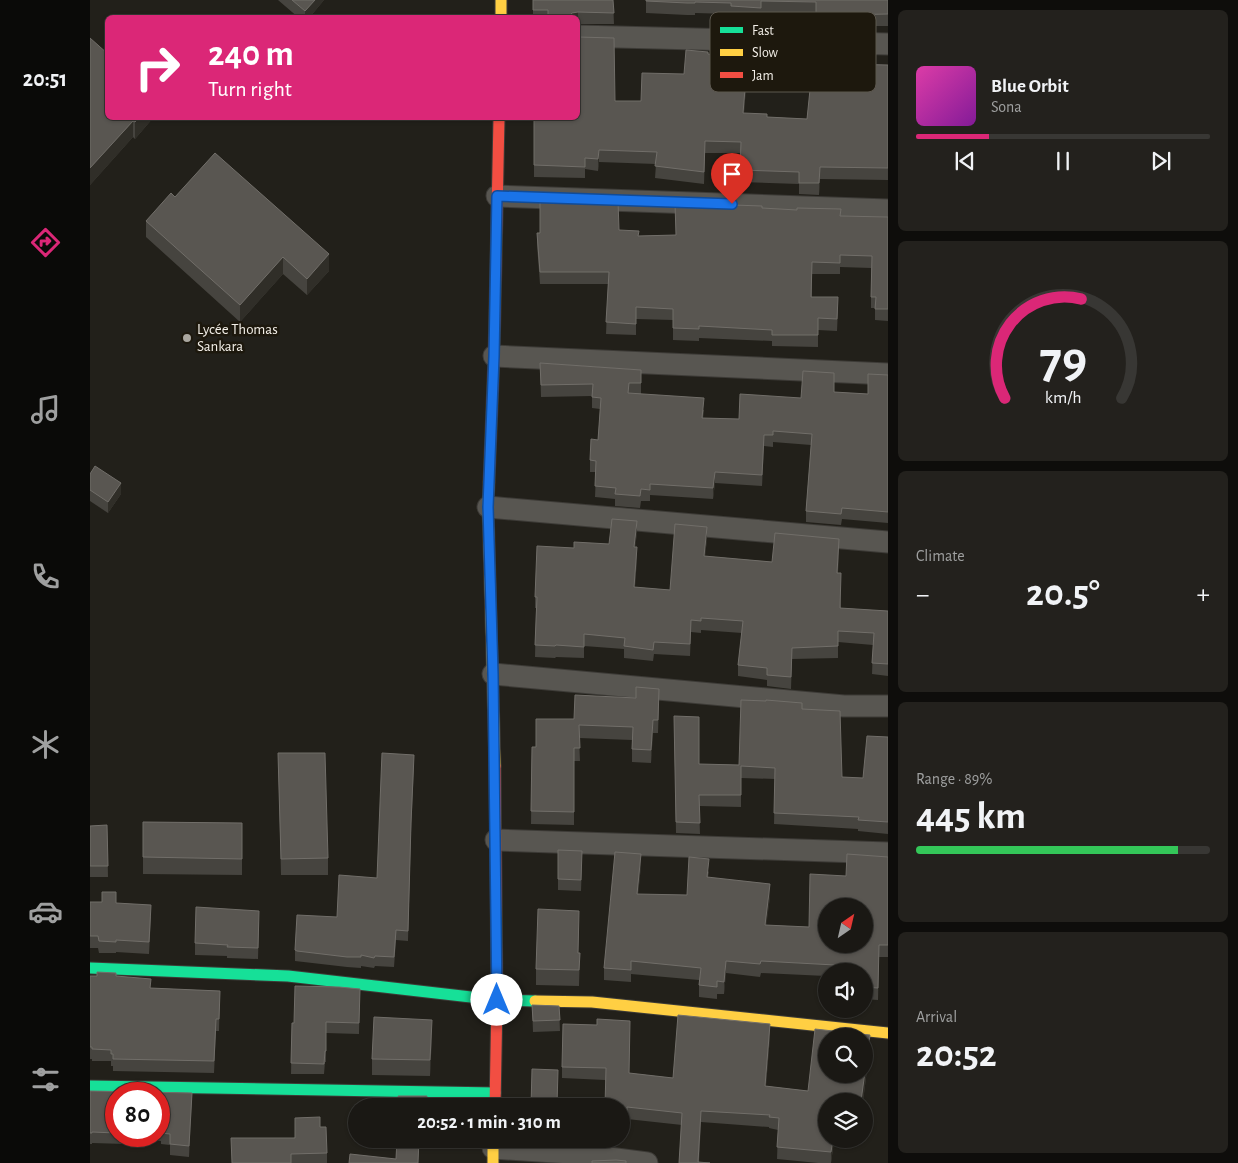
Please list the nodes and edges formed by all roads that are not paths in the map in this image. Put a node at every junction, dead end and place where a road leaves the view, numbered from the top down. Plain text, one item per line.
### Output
1 (501, 0) edge
2 (501, 15) edge
3 (580, 36) edge
4 (710, 39) edge
5 (499, 120) edge
6 (497, 196) junction
7 (888, 210) edge
8 (494, 356) junction
9 (888, 374) edge
10 (488, 507) junction
11 (888, 542) edge
12 (493, 674) junction
13 (888, 706) edge
14 (496, 840) junction
15 (888, 854) edge
16 (90, 968) edge
17 (497, 1000) junction
18 (888, 1033) edge
19 (90, 1086) edge
20 (495, 1093) junction
21 (495, 1098) edge
22 (493, 1150) edge
23 (647, 1163) edge

1 - 2 main road
3 - 4 street
5 - 6 main road
6 - 7 street
6 - 8 main road
8 - 9 street
8 - 10 main road
10 - 11 street
10 - 12 main road
12 - 13 street
12 - 14 main road
14 - 15 street
14 - 17 main road
16 - 17 main road
17 - 18 main road
17 - 20 main road
19 - 20 main road
20 - 21 main road
22 - 23 street

